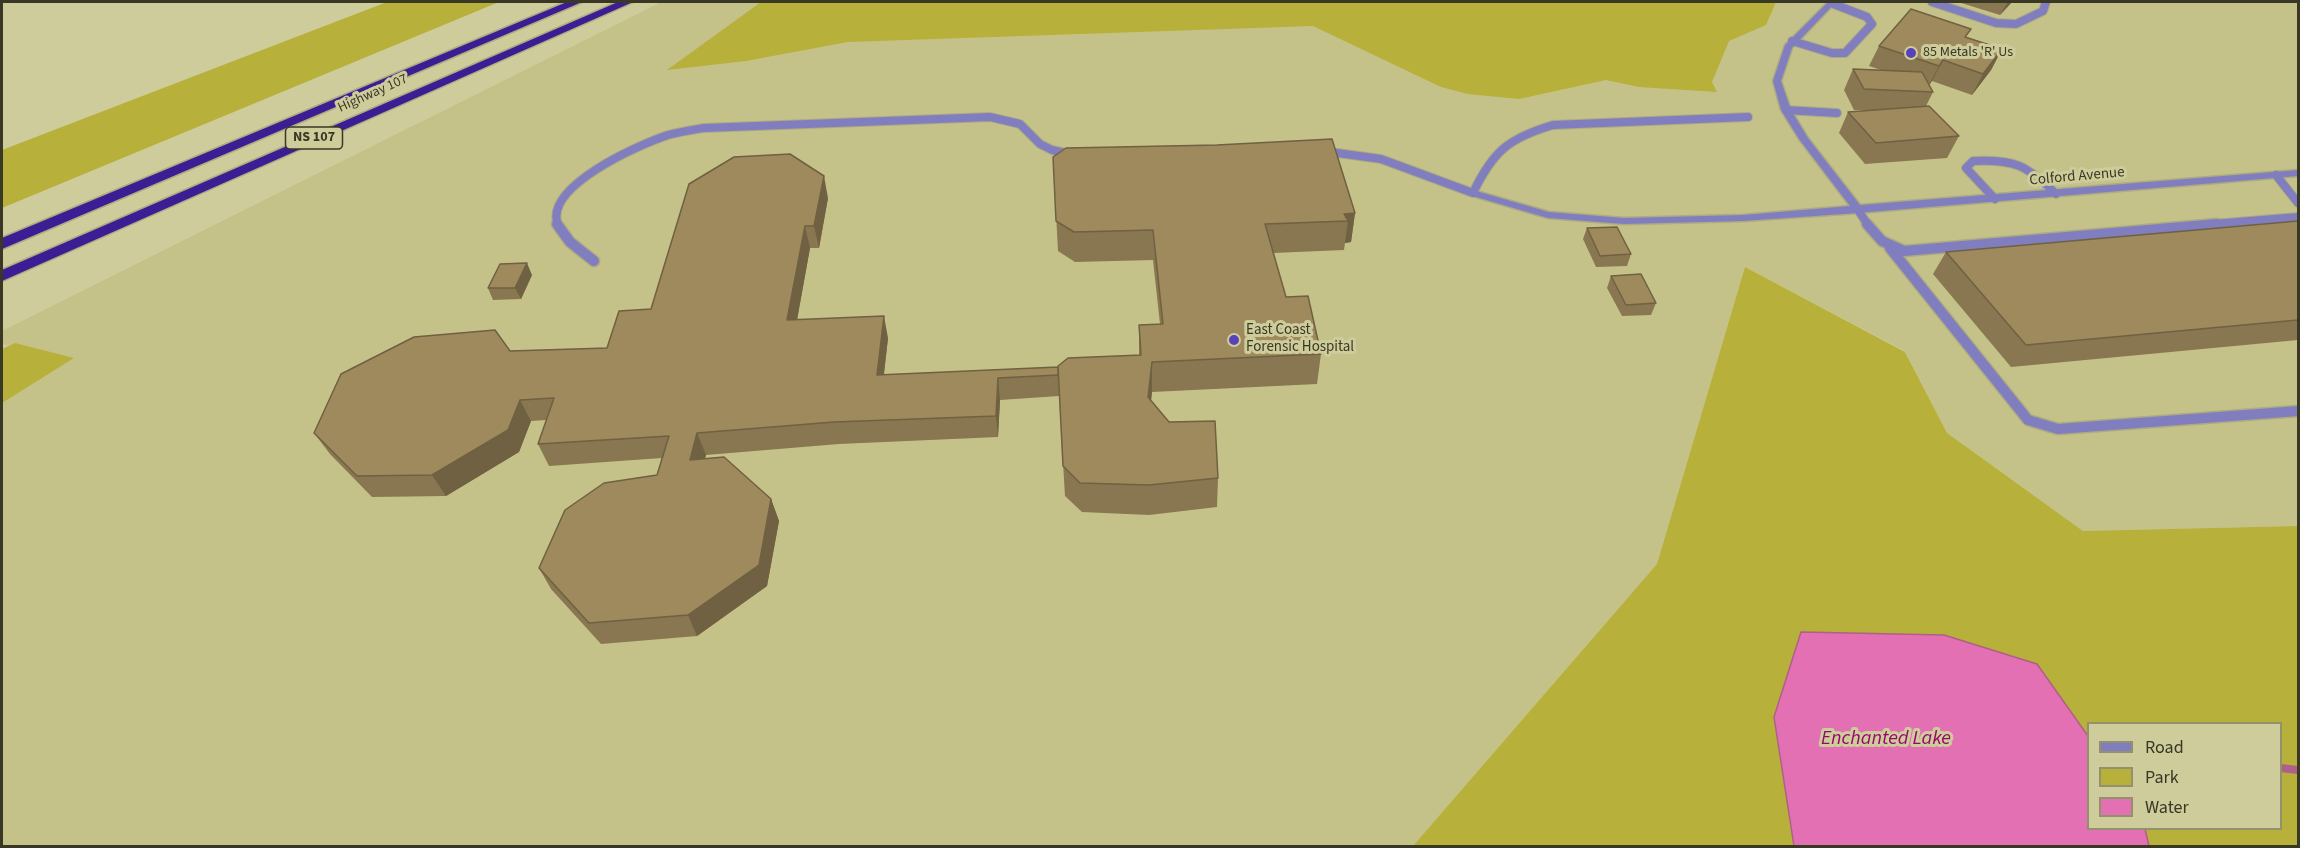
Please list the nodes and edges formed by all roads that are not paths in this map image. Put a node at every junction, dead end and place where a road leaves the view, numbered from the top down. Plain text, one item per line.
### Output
1 (576, 2) edge
2 (627, 2) edge
3 (1831, 2) edge
4 (1932, 2) edge
5 (2046, 2) edge
6 (1792, 41) junction
7 (1786, 110) junction
8 (1837, 113) dead end
9 (1748, 117) dead end
10 (1313, 151) edge
11 (1085, 156) edge
12 (2298, 173) edge
13 (2276, 175) junction
14 (1473, 193) junction
15 (2056, 194) junction
16 (1995, 199) junction
17 (2298, 203) edge
18 (1858, 210) junction
19 (2298, 217) edge
20 (2, 244) edge
21 (1890, 248) junction
22 (594, 261) dead end
23 (2, 276) edge
24 (2298, 411) edge

1 - 20 highway, Highway 107 / NS 107
2 - 23 highway, Highway 107 / NS 107
3 - 6 street
3 - 6 lane
4 - 5 lane
6 - 7 street
7 - 8 lane
7 - 18 street
9 - 14 lane
10 - 14 lane
11 - 22 lane
12 - 13 street, Colford Avenue
13 - 15 street, Colford Avenue
13 - 17 lane
14 - 18 street, Colford Avenue
15 - 16 street, Colford Avenue
15 - 16 lane
16 - 18 street, Colford Avenue
18 - 21 lane
19 - 21 lane
21 - 24 lane

